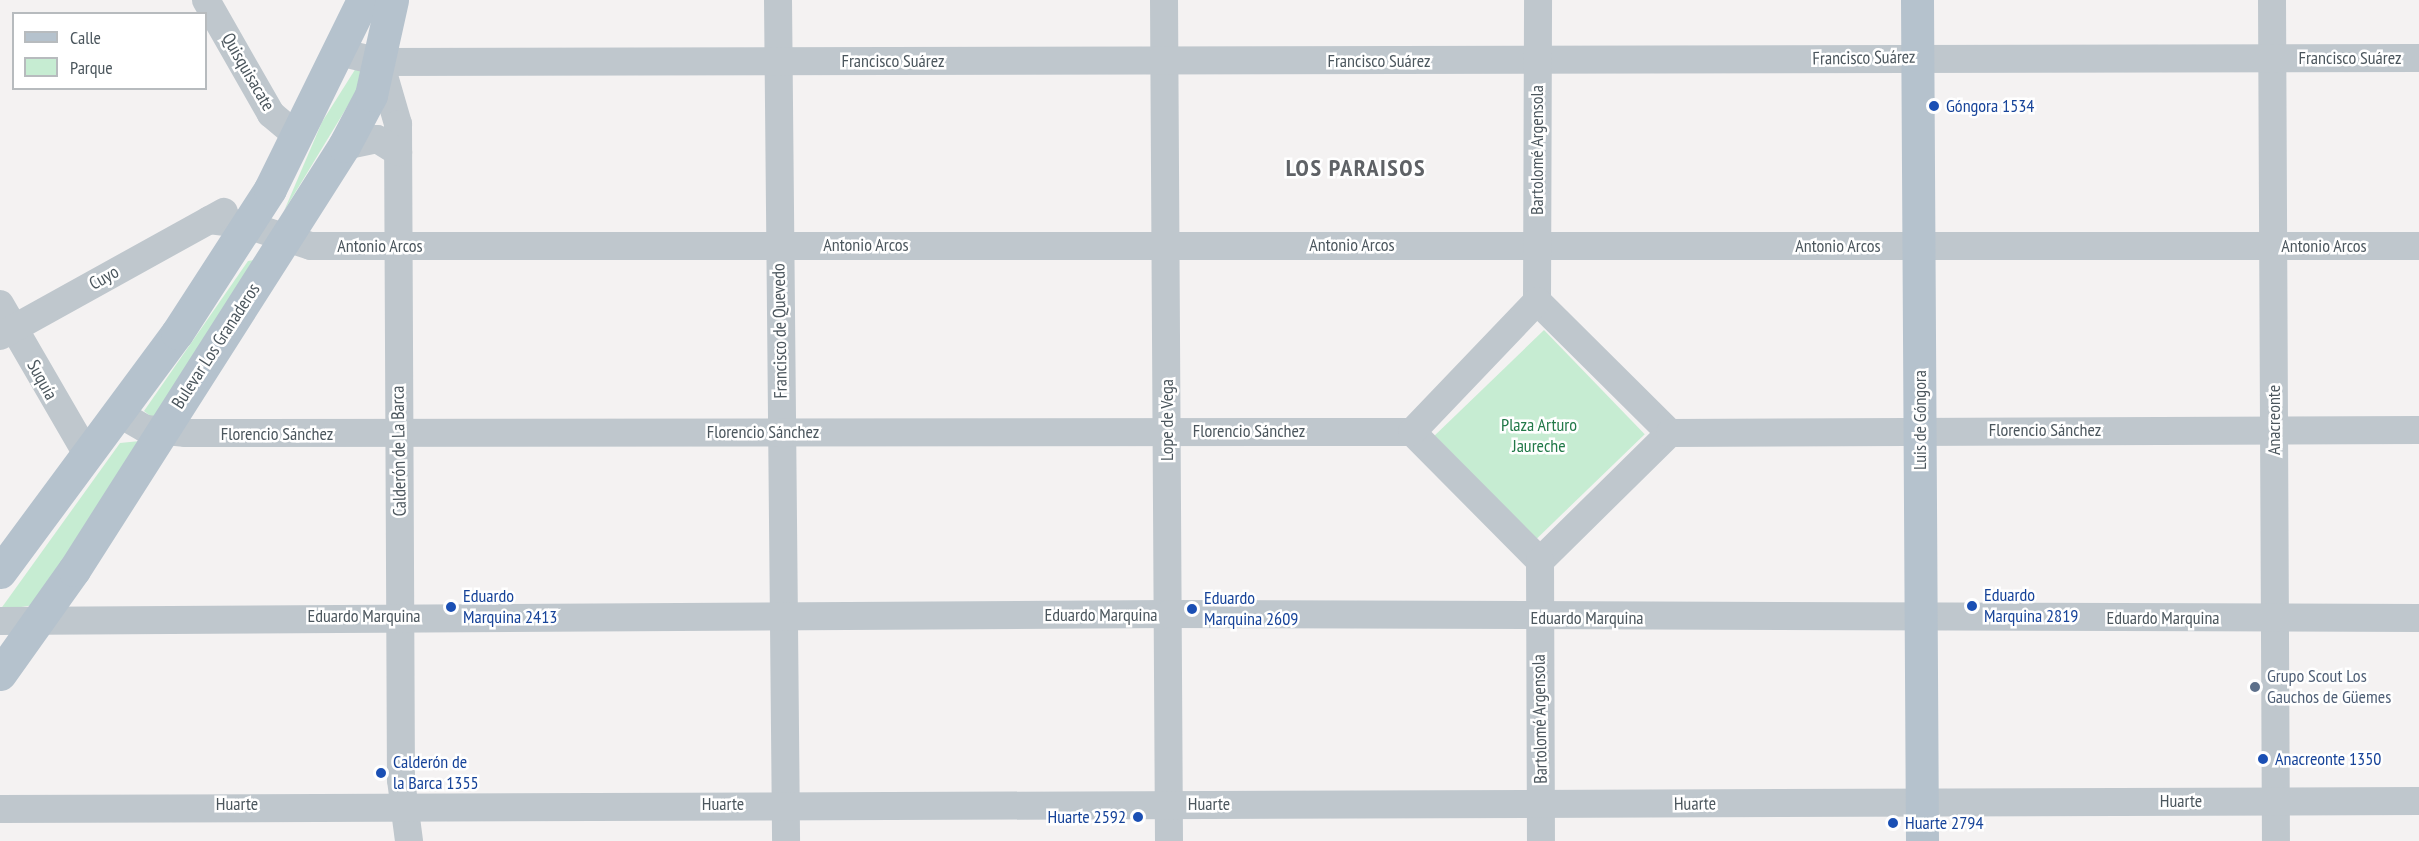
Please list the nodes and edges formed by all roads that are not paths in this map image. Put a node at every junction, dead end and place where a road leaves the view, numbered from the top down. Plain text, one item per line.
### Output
1 (206, 0) edge
2 (363, 0) edge
3 (392, 0) edge
4 (778, 0) edge
5 (1164, 0) edge
6 (1538, 0) edge
7 (1917, 0) edge
8 (2272, 0) edge
9 (339, 52) junction
10 (1917, 57) junction
11 (2419, 57) edge
12 (2273, 58) junction
13 (1164, 59) junction
14 (778, 61) junction
15 (380, 62) junction
16 (1538, 62) junction
17 (297, 136) junction
18 (344, 146) junction
19 (398, 152) junction
20 (270, 189) junction
21 (209, 220) junction
22 (248, 225) junction
23 (286, 239) junction
24 (1167, 244) junction
25 (779, 245) junction
26 (1537, 245) junction
27 (398, 246) junction
28 (1921, 246) junction
29 (2272, 246) junction
30 (2419, 246) edge
31 (1537, 301) junction
32 (5, 323) edge
33 (118, 413) junction
34 (1919, 430) junction
35 (2274, 430) junction
36 (2419, 430) edge
37 (781, 431) junction
38 (1167, 431) junction
39 (159, 432) junction
40 (1412, 432) junction
41 (1670, 433) junction
42 (398, 434) junction
43 (87, 454) junction
44 (1540, 561) junction
45 (0, 572) edge
46 (1169, 614) junction
47 (401, 616) junction
48 (1919, 616) junction
49 (783, 617) junction
50 (2274, 618) junction
51 (2419, 618) edge
52 (42, 619) junction
53 (1539, 619) junction
54 (0, 621) edge
55 (0, 674) edge
56 (1922, 801) junction
57 (2276, 801) junction
58 (2419, 801) edge
59 (406, 804) junction
60 (786, 804) junction
61 (1169, 804) junction
62 (1541, 806) junction
63 (0, 808) edge
64 (409, 841) edge
65 (786, 841) edge
66 (1169, 841) edge
67 (1541, 841) edge
68 (1922, 841) edge
69 (2276, 841) edge

1 - 17 street, Quisquisacate
2 - 9 main road
3 - 15 main road, Bulevar Los Granaderos
4 - 14 street, Francisco de Quevedo
5 - 13 street, Lope de Vega
6 - 16 street, Bartolomé Argensola
7 - 10 main road, Luis de Góngora
8 - 12 street, Anacreonte
9 - 15 street, Francisco Suárez
9 - 17 main road
10 - 12 street, Francisco Suárez
10 - 16 street, Francisco Suárez
10 - 28 main road, Luis de Góngora
11 - 12 street, Francisco Suárez
12 - 29 street, Anacreonte
13 - 14 street, Francisco Suárez
13 - 16 street, Francisco Suárez
13 - 24 street, Lope de Vega
14 - 15 street, Francisco Suárez
14 - 25 street, Francisco de Quevedo
15 - 18 main road, Bulevar Los Granaderos
15 - 19 street, Calderón de La Barca
16 - 26 street, Bartolomé Argensola
17 - 20 main road
18 - 19 street
18 - 23 main road, Bulevar Los Granaderos
19 - 27 street, Calderón de La Barca
20 - 21 street, Cuyo
20 - 22 main road
21 - 22 street
21 - 32 street, Cuyo
22 - 23 street
22 - 33 main road
23 - 27 street, Antonio Arcos
23 - 39 main road, Bulevar Los Granaderos
24 - 25 street, Antonio Arcos
24 - 26 street, Antonio Arcos
24 - 38 street, Lope de Vega
25 - 27 street, Antonio Arcos
25 - 37 street, Francisco de Quevedo
26 - 28 street, Antonio Arcos
26 - 31 street, Bartolomé Argensola
27 - 42 street, Calderón de La Barca
28 - 29 street, Antonio Arcos
28 - 34 main road, Luis de Góngora
29 - 30 street, Antonio Arcos
29 - 35 street, Anacreonte
31 - 40 street
31 - 41 street
32 - 43 street, Suquía
33 - 39 street, Florencio Sánchez
33 - 43 main road
34 - 35 street, Florencio Sánchez
34 - 41 street, Florencio Sánchez
34 - 48 main road, Luis de Góngora
35 - 36 street, Florencio Sánchez
35 - 50 street, Anacreonte
37 - 38 street, Florencio Sánchez
37 - 42 street, Florencio Sánchez
37 - 49 street, Francisco de Quevedo
38 - 40 street, Florencio Sánchez
38 - 46 street, Lope de Vega
39 - 42 street, Florencio Sánchez
39 - 52 main road, Bulevar Los Granaderos
40 - 44 street
41 - 44 street
42 - 47 street, Calderón de La Barca
43 - 45 main road
44 - 53 street, Bartolomé Argensola
46 - 49 street, Eduardo Marquina
46 - 53 street, Eduardo Marquina
46 - 61 street, Lope de Vega
47 - 49 street, Eduardo Marquina
47 - 52 street, Eduardo Marquina
47 - 59 street, Calderón de La Barca
48 - 50 street, Eduardo Marquina
48 - 53 street, Eduardo Marquina
48 - 56 main road, Luis de Góngora
49 - 60 street, Francisco de Quevedo
50 - 51 street, Eduardo Marquina
50 - 57 street, Anacreonte
52 - 54 street, Eduardo Marquina
52 - 55 main road, Bulevar Los Granaderos
53 - 62 street, Bartolomé Argensola
56 - 57 street, Huarte
56 - 62 street, Huarte
56 - 68 main road, Luis de Góngora
57 - 58 street, Huarte
57 - 69 street, Anacreonte
59 - 60 street, Huarte
59 - 63 street, Huarte
59 - 64 street, Calderón de La Barca
60 - 61 street, Huarte
60 - 65 street, Francisco de Quevedo
61 - 62 street, Huarte
61 - 66 street, Lope de Vega
62 - 67 street, Bartolomé Argensola

